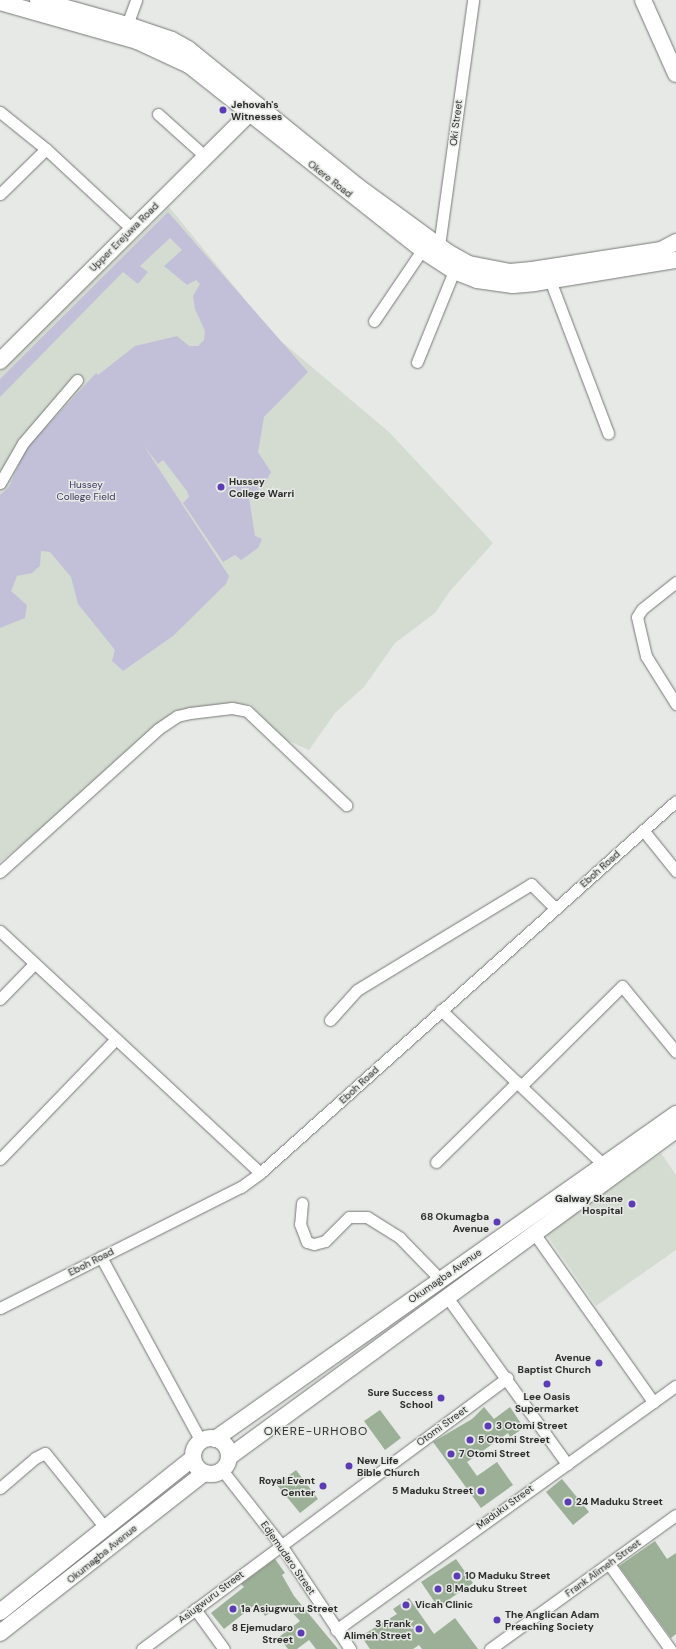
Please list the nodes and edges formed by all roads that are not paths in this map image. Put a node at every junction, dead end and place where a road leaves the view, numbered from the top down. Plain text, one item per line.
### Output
1 (38, 0) edge
2 (136, 0) edge
3 (473, 0) edge
4 (643, 0) edge
5 (0, 2) edge
6 (127, 25) junction
7 (676, 74) edge
8 (0, 112) edge
9 (158, 114) dead end
10 (249, 114) junction
11 (46, 149) junction
12 (206, 157) junction
13 (0, 194) edge
14 (132, 229) junction
15 (676, 242) edge
16 (439, 246) junction
17 (422, 250) junction
18 (676, 260) edge
19 (454, 271) junction
20 (550, 280) junction
21 (374, 320) dead end
22 (0, 361) edge
23 (417, 362) dead end
24 (77, 380) dead end
25 (608, 433) dead end
26 (0, 482) edge
27 (676, 582) edge
28 (676, 704) edge
29 (676, 801) edge
30 (346, 805) dead end
31 (643, 830) junction
32 (0, 872) edge
33 (676, 872) edge
34 (555, 908) junction
35 (0, 931) edge
36 (34, 964) junction
37 (0, 999) edge
38 (441, 1010) junction
39 (330, 1020) dead end
40 (116, 1039) junction
41 (676, 1052) edge
42 (519, 1084) junction
43 (676, 1114) edge
44 (676, 1130) edge
45 (0, 1159) edge
46 (436, 1162) dead end
47 (604, 1165) junction
48 (260, 1174) junction
49 (302, 1203) dead end
50 (534, 1233) junction
51 (101, 1256) junction
52 (440, 1279) junction
53 (447, 1297) junction
54 (0, 1307) edge
55 (506, 1378) junction
56 (676, 1386) edge
57 (653, 1402) junction
58 (208, 1440) junction
59 (193, 1458) junction
60 (225, 1463) junction
61 (567, 1464) junction
62 (204, 1473) junction
63 (0, 1488) edge
64 (676, 1515) edge
65 (106, 1529) junction
66 (281, 1545) junction
67 (609, 1564) junction
68 (195, 1609) junction
69 (0, 1612) edge
70 (336, 1630) junction
71 (0, 1633) edge
72 (142, 1649) edge
73 (224, 1649) edge
74 (350, 1649) edge
75 (490, 1649) edge
76 (670, 1649) edge

1 - 6 main road, Okere Road
2 - 6 street
3 - 16 street, Oki Street
4 - 7 main road
5 - 10 main road, Okere Road
6 - 16 main road, Okere Road
8 - 11 street
9 - 12 street
10 - 12 main road, Upper Erejuwa Road
10 - 17 main road, Okere Road
11 - 13 street
11 - 14 street
12 - 14 main road, Upper Erejuwa Road
14 - 22 main road, Upper Erejuwa Road
15 - 16 main road, Okere Road
17 - 19 main road, Okere Road
17 - 21 street
18 - 20 main road, Okere Road
19 - 20 main road, Okere Road
19 - 23 street
20 - 25 street
24 - 26 street
27 - 28 street
29 - 31 street, Eboh Road
30 - 32 street
31 - 33 street
31 - 34 street, Eboh Road
34 - 38 street, Eboh Road
34 - 39 street
35 - 36 street
36 - 37 street
36 - 40 street
38 - 42 street
38 - 48 street, Eboh Road
40 - 45 street
40 - 48 street
41 - 42 street
42 - 46 street
42 - 47 street
43 - 47 main road, Okumagba Avenue
44 - 50 main road, Okumagba Avenue
47 - 52 main road, Okumagba Avenue
48 - 51 street, Eboh Road
49 - 52 street
50 - 53 main road, Okumagba Avenue
50 - 57 street
51 - 54 street, Eboh Road
51 - 58 street
52 - 58 main road, Okumagba Avenue
53 - 55 street
53 - 60 main road, Okumagba Avenue
55 - 61 street
55 - 66 street, Otomi Street
56 - 57 street, Maduku Street
57 - 61 street, Maduku Street
58 - 59 main road
58 - 60 main road
59 - 62 main road
59 - 65 main road, Okumagba Avenue
60 - 62 main road
60 - 66 street, Edjemudaro Street
61 - 70 street, Maduku Street
62 - 71 main road, Okumagba Avenue
63 - 65 street
64 - 67 street, Frank Alimeh Street
65 - 69 main road, Okumagba Avenue
66 - 68 street, Asiugwuru Street
66 - 70 street, Edjemudaro Street
67 - 75 street, Frank Alimeh Street
67 - 76 street
68 - 72 street, Asiugwuru Street
68 - 73 street
70 - 74 street, Edjemudaro Street

